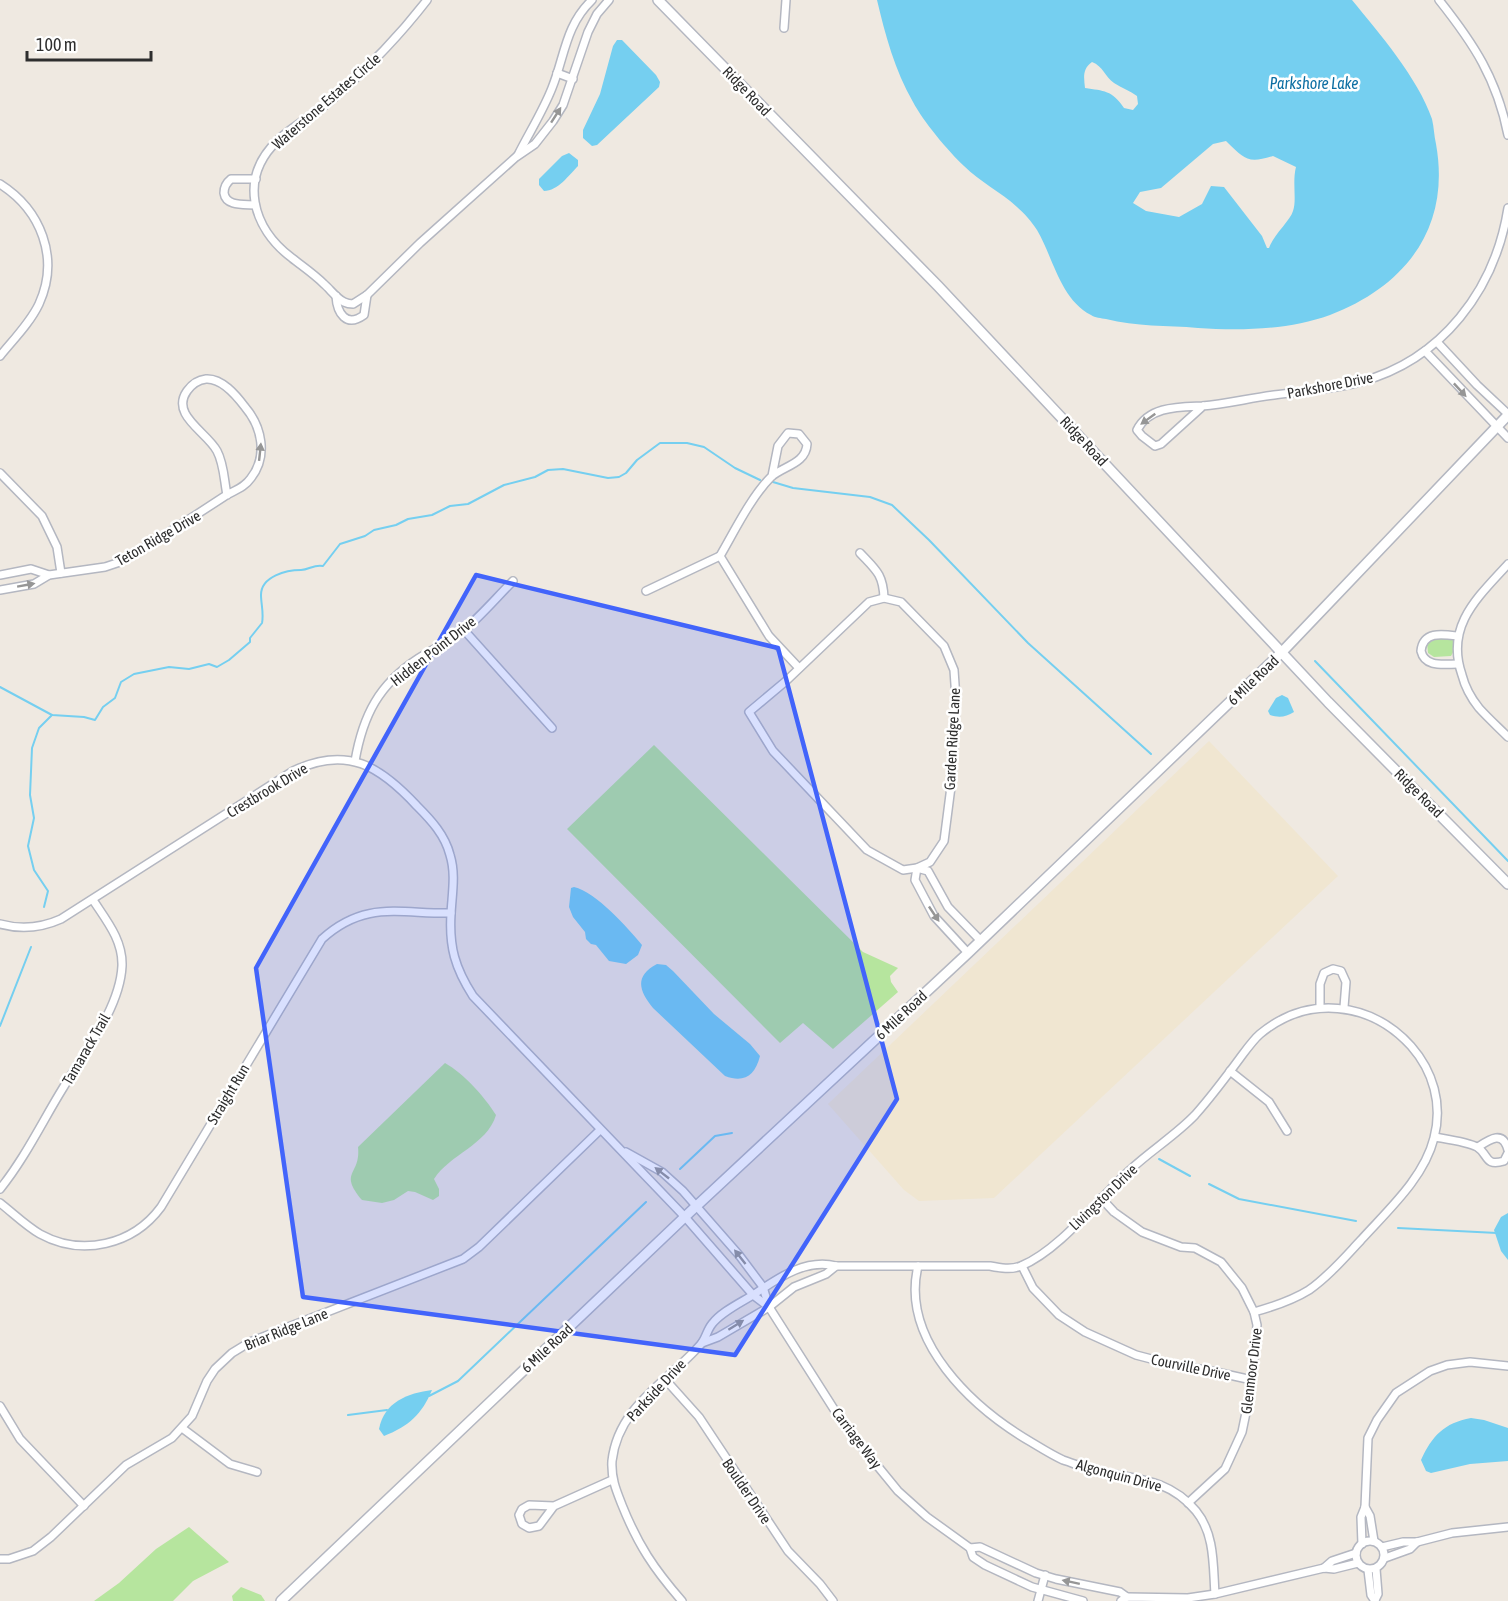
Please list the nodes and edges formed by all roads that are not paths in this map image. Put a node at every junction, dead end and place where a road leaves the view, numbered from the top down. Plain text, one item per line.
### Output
1 (427, 0) edge
2 (592, 0) edge
3 (609, 0) edge
4 (658, 0) edge
5 (786, 0) edge
6 (1439, 0) edge
7 (784, 28) dead end
8 (557, 73) junction
9 (573, 79) junction
10 (1508, 135) edge
11 (516, 157) junction
12 (256, 179) junction
13 (0, 184) edge
14 (255, 205) junction
15 (1508, 208) edge
16 (367, 295) junction
17 (336, 296) junction
18 (1437, 342) junction
19 (1425, 351) junction
20 (0, 356) edge
21 (1203, 406) junction
22 (1508, 415) edge
23 (1498, 426) junction
24 (1508, 438) edge
25 (0, 473) edge
26 (772, 476) junction
27 (227, 495) junction
28 (860, 553) dead end
29 (720, 556) junction
30 (1508, 564) edge
31 (61, 573) junction
32 (0, 575) edge
33 (49, 575) junction
34 (513, 581) dead end
35 (0, 590) edge
36 (646, 591) dead end
37 (884, 598) junction
38 (464, 630) junction
39 (1457, 636) junction
40 (1282, 652) junction
41 (1458, 664) junction
42 (799, 669) junction
43 (552, 728) dead end
44 (1508, 737) edge
45 (355, 761) junction
46 (917, 868) junction
47 (1508, 884) edge
48 (93, 900) junction
49 (451, 913) junction
50 (0, 924) edge
51 (981, 941) junction
52 (968, 953) junction
53 (1320, 1007) junction
54 (1344, 1007) junction
55 (1230, 1071) junction
56 (600, 1130) junction
57 (1287, 1131) dead end
58 (1435, 1137) junction
59 (1478, 1147) junction
60 (621, 1150) junction
61 (1508, 1151) edge
62 (0, 1189) edge
63 (1101, 1198) junction
64 (0, 1203) edge
65 (696, 1207) junction
66 (685, 1217) junction
67 (836, 1266) junction
68 (918, 1266) junction
69 (1022, 1266) junction
70 (763, 1287) junction
71 (753, 1295) junction
72 (769, 1306) junction
73 (1254, 1312) junction
74 (702, 1343) junction
75 (1508, 1366) edge
76 (664, 1378) junction
77 (1252, 1380) junction
78 (0, 1406) edge
79 (183, 1428) junction
80 (257, 1472) dead end
81 (612, 1480) junction
82 (1188, 1503) junction
83 (84, 1506) junction
84 (554, 1506) junction
85 (1365, 1507) junction
86 (1508, 1527) edge
87 (1374, 1541) junction
88 (1417, 1542) junction
89 (1362, 1544) junction
90 (1382, 1547) junction
91 (970, 1548) junction
92 (1356, 1553) junction
93 (1384, 1558) junction
94 (0, 1559) edge
95 (1358, 1563) junction
96 (1324, 1568) junction
97 (1372, 1569) junction
98 (1045, 1575) junction
99 (1041, 1590) junction
100 (1215, 1594) junction
101 (1124, 1599) edge
102 (281, 1601) edge
103 (682, 1601) edge
104 (833, 1601) edge
105 (1038, 1601) edge
106 (1083, 1601) edge
107 (1375, 1601) edge

1 - 12 street, Waterstone Estates Circle
2 - 8 street, Waterstone Estates Circle
3 - 9 street, Waterstone Estates Circle
4 - 40 street, Ridge Road
5 - 7 street
6 - 10 street
8 - 9 street
8 - 11 street, Waterstone Estates Circle
11 -> 9 street, Waterstone Estates Circle
11 - 16 street, Waterstone Estates Circle
12 - 14 street, Waterstone Estates Circle
12 - 14 street
13 - 20 street
14 - 17 street, Waterstone Estates Circle
15 - 18 street, Parkshore Drive
16 - 17 street
16 - 17 street, Waterstone Estates Circle
18 - 19 street, Parkshore Drive
18 - 22 street
19 - 21 street, Parkshore Drive
19 -> 23 street
21 -> 21 street, Parkshore Drive
22 - 23 street, 6 Mile Road
23 - 24 street
23 - 40 street, 6 Mile Road
25 - 31 street
26 - 26 street
26 - 29 street
27 -> 27 street, Teton Ridge Drive
27 - 31 street, Teton Ridge Drive
28 - 37 street
29 - 36 street
29 - 42 street
30 - 39 street
31 - 33 street, Teton Ridge Drive
32 - 33 street, Teton Ridge Drive
35 -> 33 street, Teton Ridge Drive
34 - 38 street, Hidden Point Drive
37 - 42 street
37 - 46 street, Garden Ridge Lane
38 - 43 street
38 - 45 street, Hidden Point Drive
39 - 41 street
39 - 41 street
40 - 47 street, Ridge Road
40 - 51 street, 6 Mile Road
41 - 44 street
42 - 46 street
45 - 48 street, Crestbrook Drive
45 - 49 street, Crestbrook Drive
46 - 51 street
46 -> 52 street
48 - 50 street, Crestbrook Drive
48 - 62 street, Tamarack Trail
49 - 56 street, Crestbrook Drive
49 - 64 street, Straight Run
51 - 52 street, 6 Mile Road
52 - 65 street, 6 Mile Road
53 - 54 street, Livingston Drive
53 - 54 street
53 - 55 street, Livingston Drive
54 - 58 street, Livingston Drive
55 - 57 street
55 - 63 street, Livingston Drive
56 - 60 street, Crestbrook Drive
56 - 79 street, Briar Ridge Lane
58 - 59 street
58 - 73 street, Livingston Drive
59 - 61 street
59 - 61 street
65 -> 60 street, Crestbrook Drive
60 - 66 street, Crestbrook Drive
63 - 69 street, Livingston Drive
63 - 73 street, Glenmoor Drive
65 - 66 street, 6 Mile Road
70 -> 65 street, Carriage Way
66 - 71 street, Carriage Way
66 - 102 street, 6 Mile Road
67 - 68 street
67 - 70 street
67 - 72 street
68 - 69 street
68 - 82 street, Algonquin Drive
69 - 77 street, Courville Drive
70 - 71 street, Parkside Drive
70 - 72 street, Carriage Way
71 - 72 street, Carriage Way
71 - 74 street, Parkside Drive
74 -> 72 street, Parkside Drive
72 - 91 street, Carriage Way
73 - 77 street, Glenmoor Drive
74 - 76 street, Parkside Drive
75 - 85 street
76 - 81 street, Parkside Drive
76 - 104 street, Boulder Drive
77 - 82 street, Glenmoor Drive
78 - 83 street
79 - 80 street
79 - 83 street, Briar Ridge Lane
81 - 84 street
81 - 103 street, Parkside Drive
82 - 100 street, Algonquin Drive
83 - 94 street, Briar Ridge Lane
84 - 84 street
85 - 87 street
85 - 89 street
86 - 88 street
87 - 89 street
87 - 90 street
88 - 90 street
88 - 93 street
89 - 92 street
90 - 93 street
91 - 98 street, Carriage Way
91 - 99 street, Carriage Way
92 - 95 street
92 - 96 street, Carriage Way
93 - 97 street
95 - 96 street, Carriage Way
95 - 97 street
96 - 100 street, Carriage Way
97 - 107 street
98 - 99 street
101 -> 98 street, Carriage Way
99 - 105 street
99 - 106 street, Carriage Way
100 - 101 street, Carriage Way

